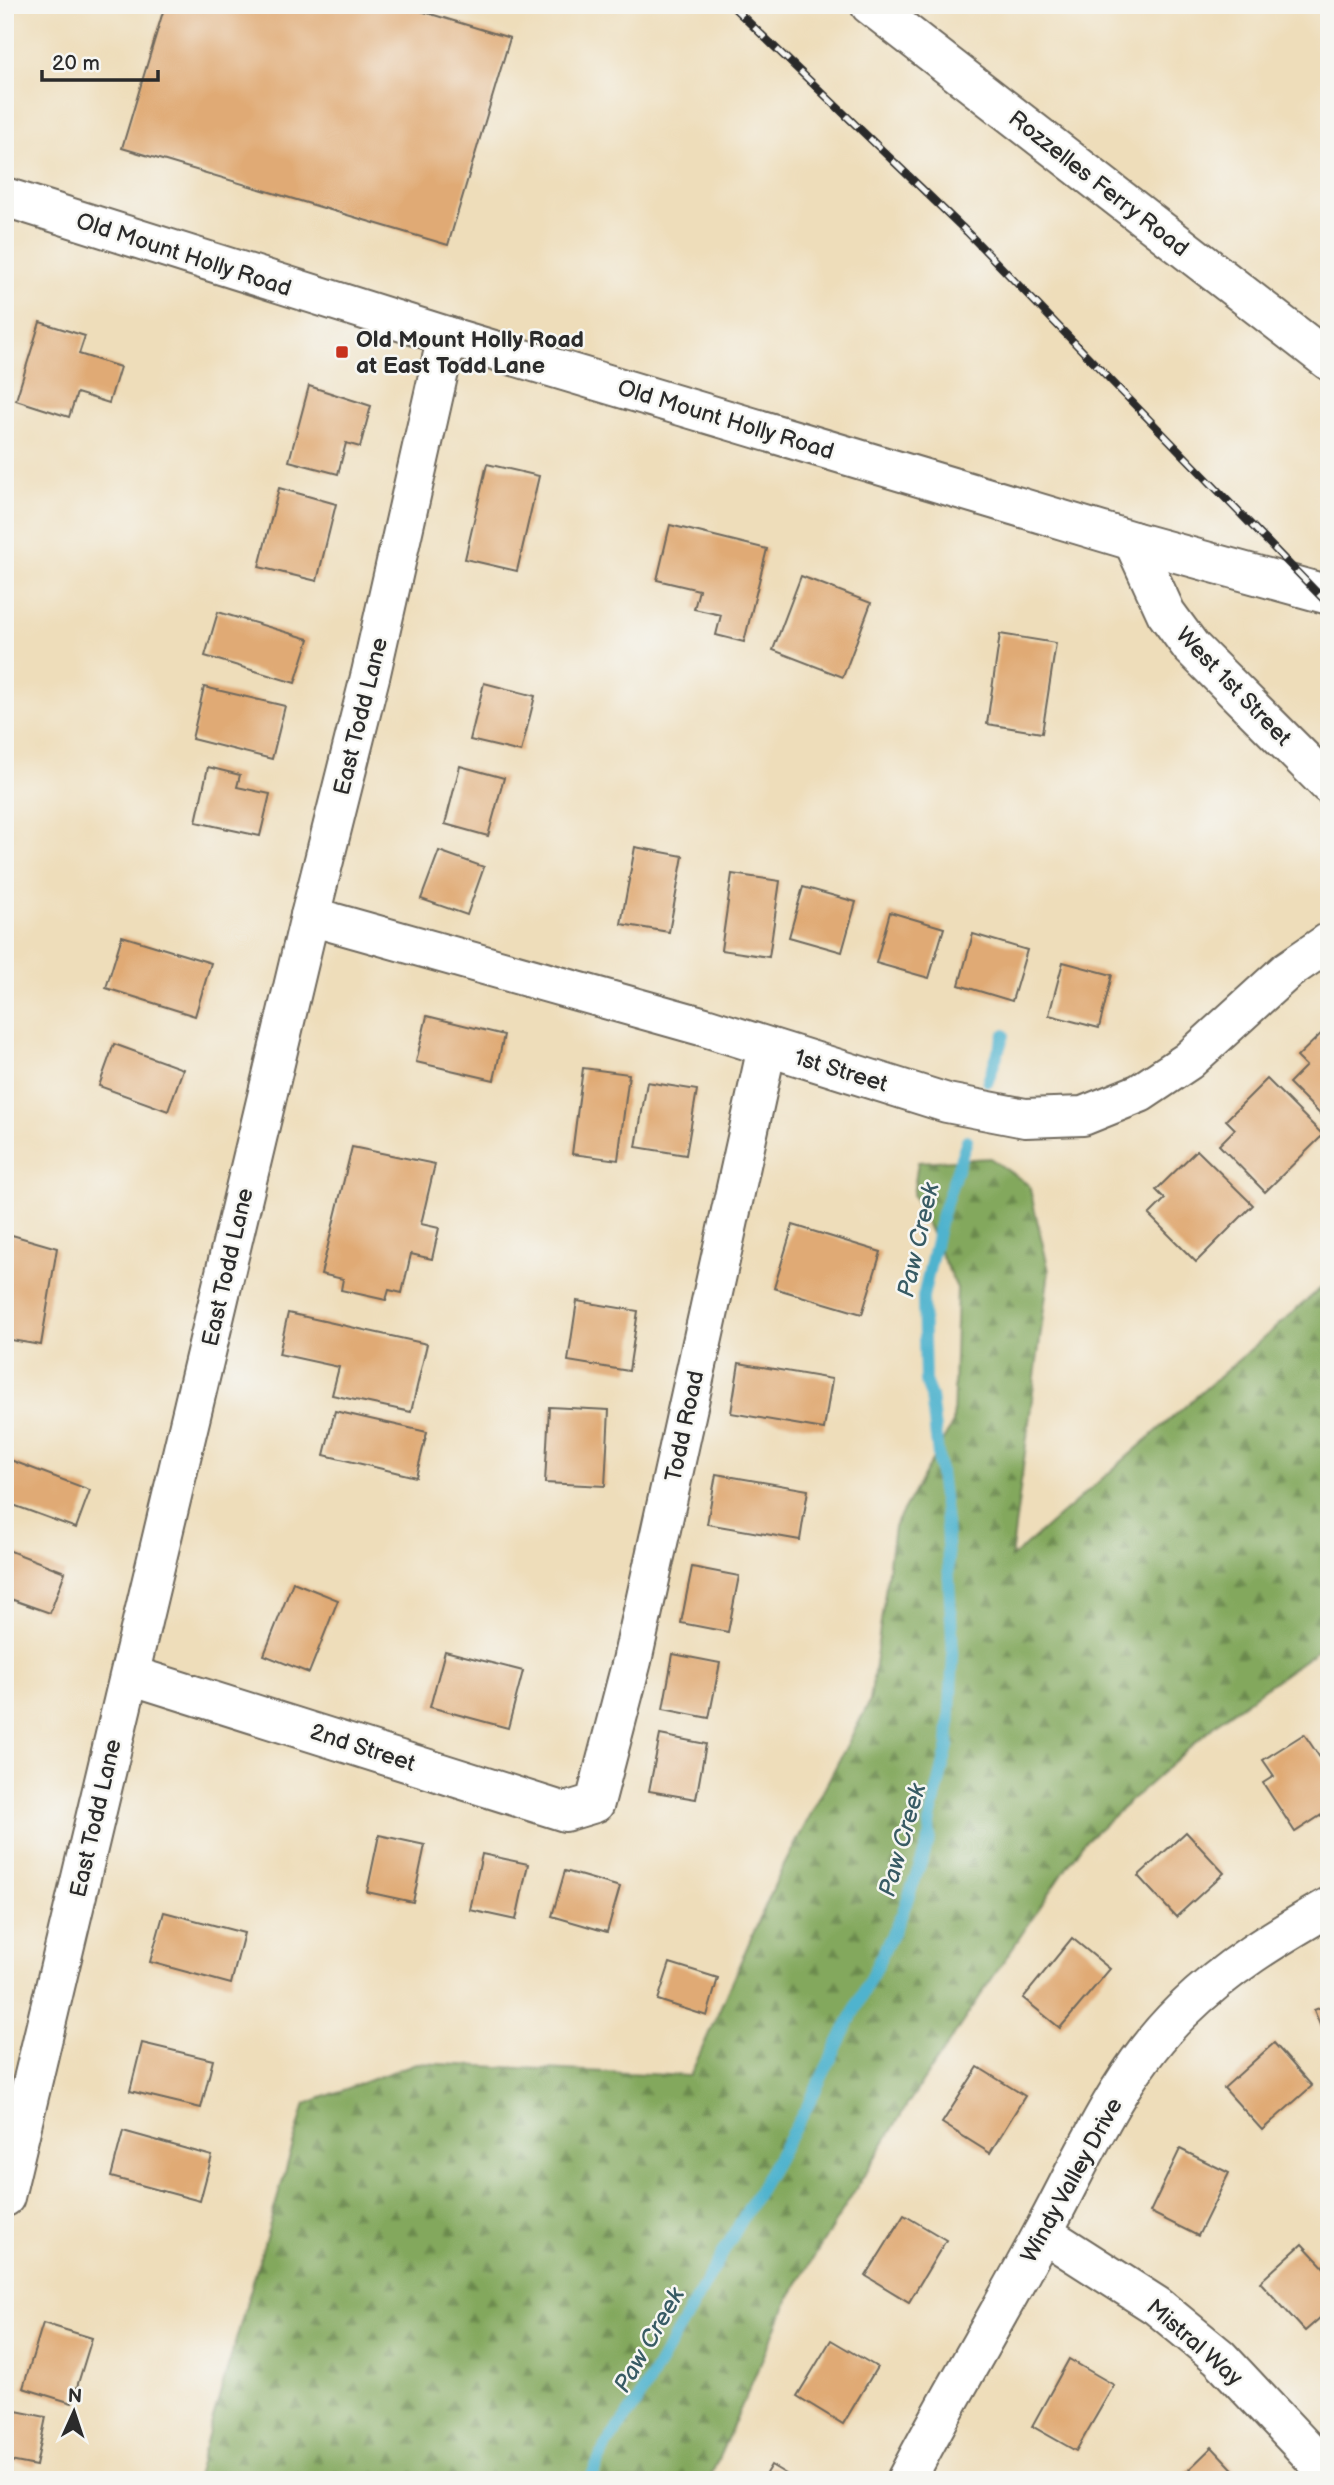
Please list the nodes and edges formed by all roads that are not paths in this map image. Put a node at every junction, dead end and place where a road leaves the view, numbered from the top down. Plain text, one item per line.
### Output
1 (870, 5) edge
2 (5, 197) edge
3 (447, 336) junction
4 (1329, 361) edge
5 (1133, 541) junction
6 (1329, 595) edge
7 (1329, 785) edge
8 (310, 916) junction
9 (1329, 942) edge
10 (766, 1047) junction
11 (130, 1675) junction
12 (595, 1803) joint
13 (1329, 1907) edge
14 (5, 2197) edge
15 (1043, 2233) junction
16 (1329, 2474) edge
17 (906, 2480) edge

1 - 4 street, Rozzelles Ferry Road
2 - 3 street, Old Mount Holly Road
3 - 5 street, Old Mount Holly Road
3 - 8 street, East Todd Lane
5 - 6 street, Old Mount Holly Road
5 - 7 street, West 1st Street
8 - 10 street, 1st Street
8 - 11 street, East Todd Lane
9 - 10 street, 1st Street
10 - 12 street, Todd Road
11 - 12 street, 2nd Street
11 - 14 street, East Todd Lane
13 - 15 street, Windy Valley Drive
15 - 16 street, Mistral Way
15 - 17 street, Windy Valley Drive

